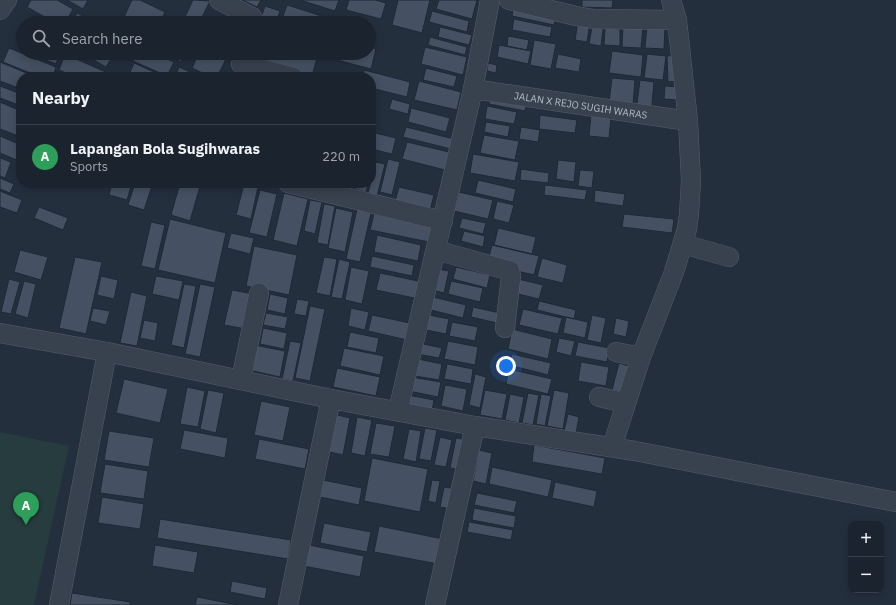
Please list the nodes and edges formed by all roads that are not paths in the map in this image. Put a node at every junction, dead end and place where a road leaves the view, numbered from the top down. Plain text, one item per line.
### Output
1 (7, 0) edge
2 (219, 0) edge
3 (490, 0) edge
4 (509, 0) edge
5 (671, 0) edge
6 (576, 8) edge
7 (0, 10) edge
8 (250, 16) edge
9 (677, 20) junction
10 (240, 65) edge
11 (271, 72) edge
12 (473, 89) junction
13 (688, 121) junction
14 (308, 188) edge
15 (443, 221) junction
16 (694, 248) junction
17 (436, 250) junction
18 (729, 257) dead end
19 (258, 293) dead end
20 (505, 328) dead end
21 (0, 333) edge
22 (107, 352) junction
23 (616, 352) dead end
24 (641, 357) junction
25 (241, 380) junction
26 (599, 397) dead end
27 (331, 399) junction
28 (627, 400) junction
29 (398, 411) junction
30 (475, 426) junction
31 (614, 448) junction
32 (896, 502) edge
33 (59, 605) edge
34 (288, 605) edge
35 (435, 605) edge

1 - 7 street
2 - 8 street
3 - 12 street
4 - 6 street
5 - 9 street
6 - 9 street
9 - 13 street
10 - 11 street
12 - 13 street, JALAN X REJO SUGIH WARAS
12 - 15 street
13 - 16 street
14 - 15 street
15 - 17 street
16 - 18 street
16 - 24 street
17 - 20 street
17 - 29 street
19 - 25 street
21 - 22 street
22 - 25 street
22 - 33 street
23 - 24 street
24 - 28 street
25 - 27 street
26 - 28 street
27 - 29 street
27 - 34 street
28 - 31 street
29 - 30 street
30 - 31 street
30 - 35 street
31 - 32 street

